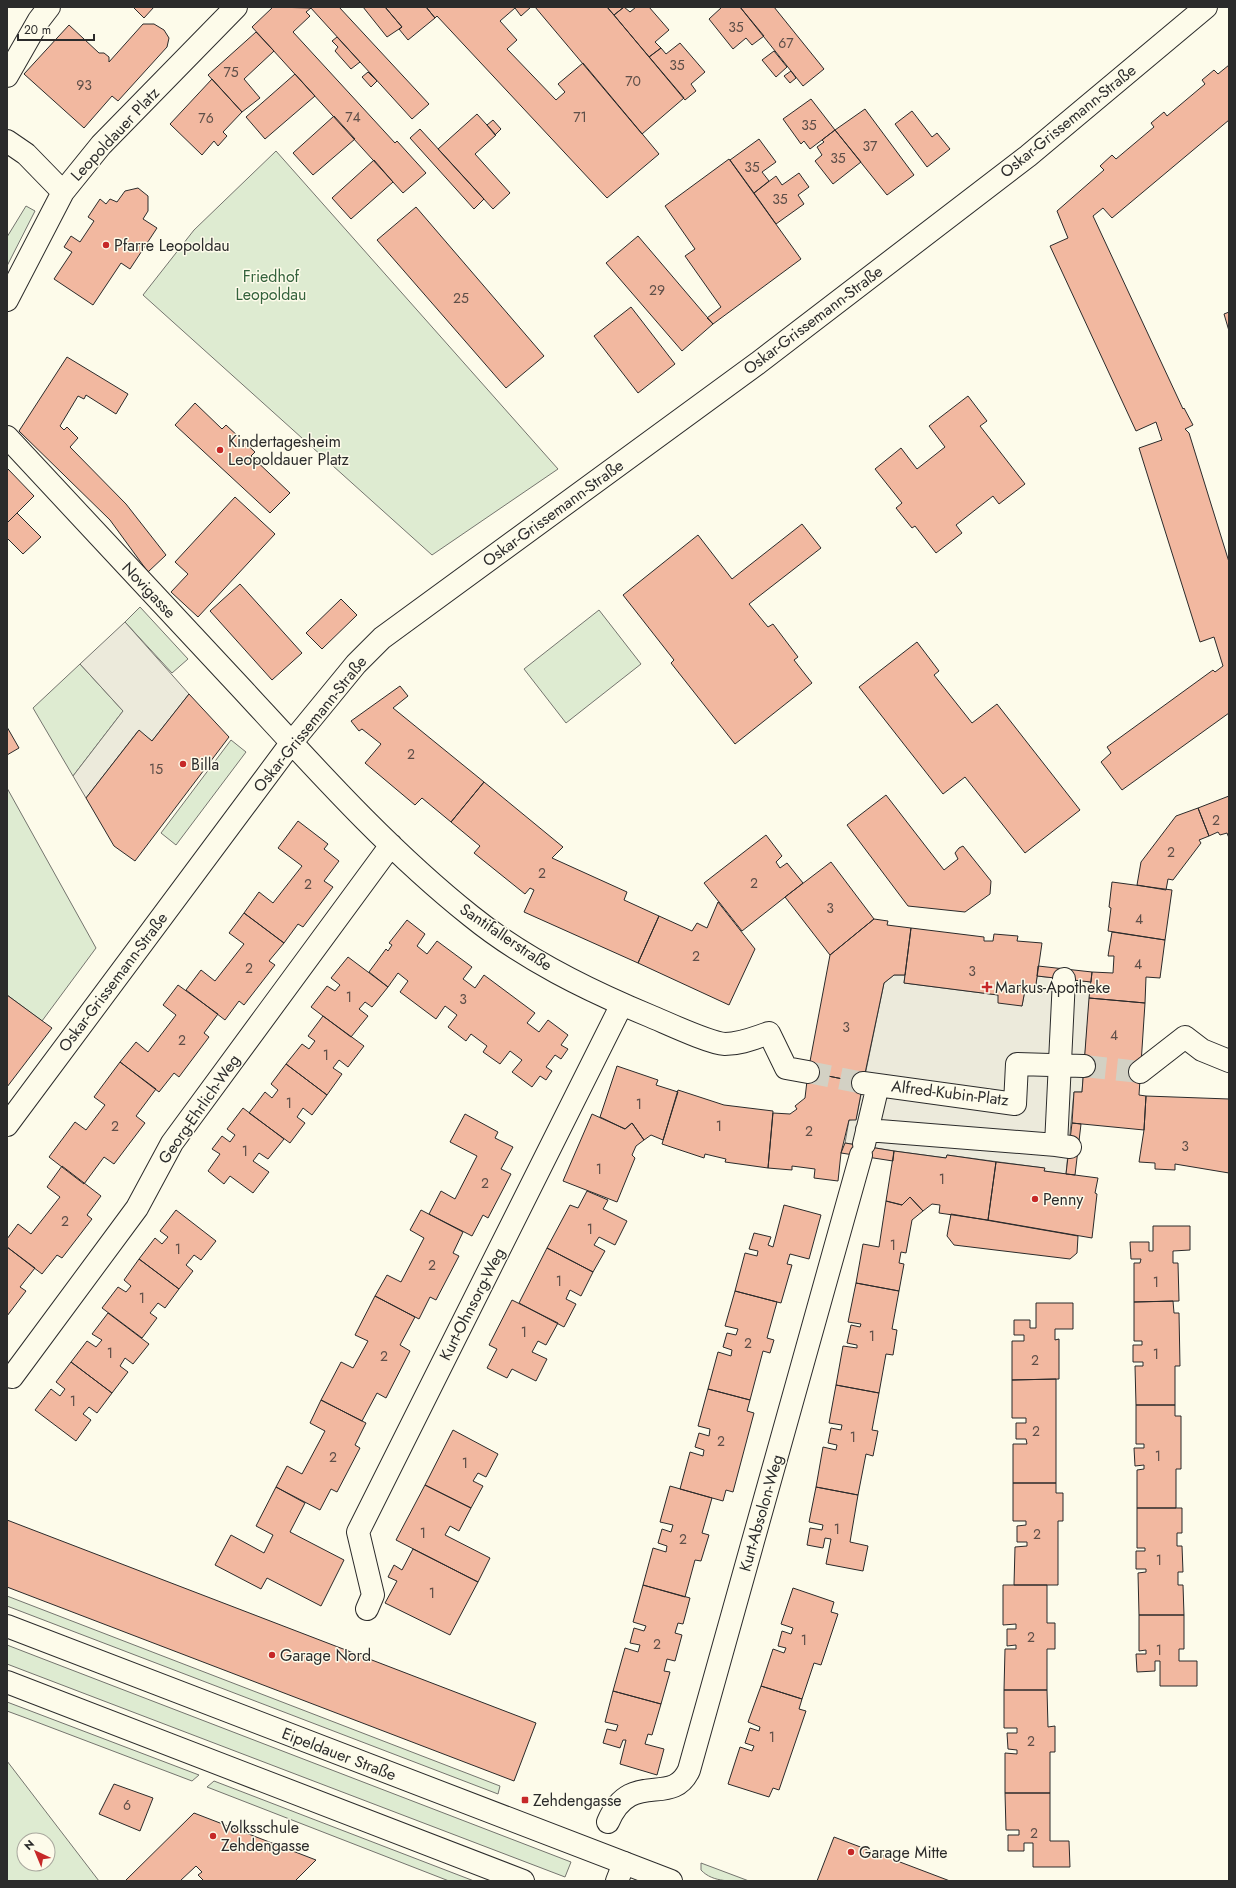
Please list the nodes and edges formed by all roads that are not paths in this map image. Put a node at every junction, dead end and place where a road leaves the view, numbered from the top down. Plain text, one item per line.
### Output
1 (49, 7) edge
2 (236, 7) edge
3 (1206, 7) edge
4 (7, 76) edge
5 (7, 141) edge
6 (63, 192) junction
7 (7, 300) edge
8 (7, 437) edge
9 (292, 742) junction
10 (391, 845) junction
11 (1064, 979) dead end
12 (622, 1004) junction
13 (1229, 1060) edge
14 (1059, 1066) junction
15 (1084, 1066) tunnel mouth
16 (808, 1072) tunnel mouth
17 (1140, 1072) tunnel mouth
18 (7, 1125) edge
19 (864, 1144) junction
20 (12, 1376) dead end
21 (367, 1609) dead end
22 (7, 1626) edge
23 (7, 1682) edge
24 (608, 1822) dead end
25 (621, 1872) edge
26 (523, 1881) edge
27 (671, 1881) edge

1 - 4 street
2 - 6 street, Leopoldauer Platz
3 - 9 street, Oskar-Grissemann-Straße
5 - 6 street
6 - 7 street, Leopoldauer Platz
8 - 9 street, Novigasse
9 - 10 street, Santifallerstraße
9 - 18 street, Oskar-Grissemann-Straße
10 - 12 street, Santifallerstraße
10 - 20 street, Georg-Ehrlich-Weg
11 - 14 street
12 - 16 street, Santifallerstraße
12 - 21 street, Kurt-Ohnsorg-Weg
13 - 17 street
14 - 15 street, Alfred-Kubin-Platz
14 - 19 street
14 - 19 street, Alfred-Kubin-Platz
19 - 24 street, Kurt-Absolon-Weg
22 - 25 street, Eipeldauer Straße
23 - 26 street
25 - 27 street, Eipeldauer Straße

